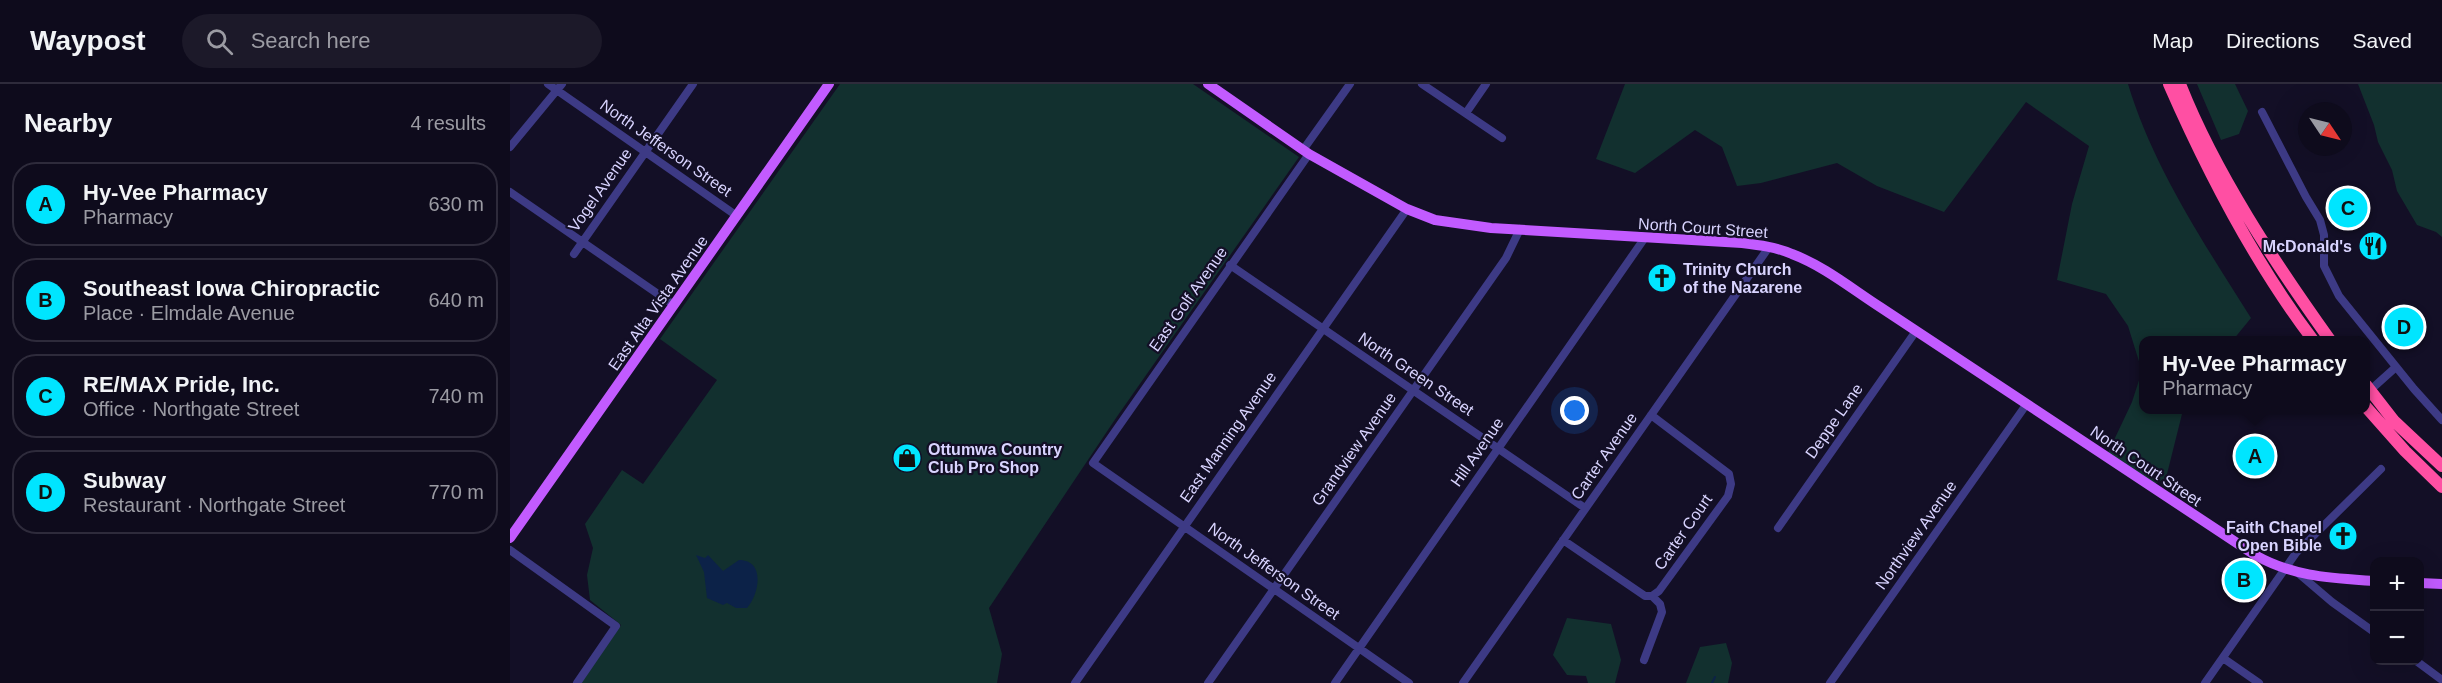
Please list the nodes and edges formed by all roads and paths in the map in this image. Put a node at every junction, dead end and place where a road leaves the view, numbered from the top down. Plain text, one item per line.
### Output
1 (548, 84) edge
2 (693, 84) edge
3 (830, 84) edge
4 (1208, 84) edge
5 (1350, 84) edge
6 (1422, 84) edge
7 (1486, 84) edge
8 (2169, 84) edge
9 (2180, 84) edge
10 (559, 87) edge
11 (2262, 112) dead end
12 (1466, 113) junction
13 (1502, 138) dead end
14 (510, 147) edge
15 (645, 152) junction
16 (1306, 152) junction
17 (510, 192) edge
18 (1407, 209) junction
19 (737, 216) junction
20 (1520, 229) junction
21 (1644, 238) junction
22 (582, 242) junction
23 (1769, 247) junction
24 (573, 254) dead end
25 (1230, 265) junction
26 (674, 305) junction
27 (1323, 328) junction
28 (1916, 331) junction
29 (2310, 336) edge
30 (2327, 336) edge
31 (2396, 367) junction
32 (2370, 388) edge
33 (1413, 390) junction
34 (2370, 392) edge
35 (2026, 405) junction
36 (2370, 411) edge
37 (1651, 415) junction
38 (2442, 420) edge
39 (1498, 448) junction
40 (1093, 463) joint
41 (2442, 466) edge
42 (2381, 469) dead end
43 (2442, 487) edge
44 (1585, 508) junction
45 (1184, 526) junction
46 (1778, 528) dead end
47 (510, 538) edge
48 (1563, 540) junction
49 (510, 550) edge
50 (2284, 570) junction
51 (2298, 573) junction
52 (2370, 581) edge
53 (2424, 583) edge
54 (2442, 584) edge
55 (1274, 589) junction
56 (1652, 596) junction
57 (2370, 629) edge
58 (1359, 648) junction
59 (2223, 658) junction
60 (1644, 660) dead end
61 (2422, 665) edge
62 (2442, 680) edge
63 (577, 683) edge
64 (1075, 683) edge
65 (1208, 683) edge
66 (1335, 683) edge
67 (1409, 683) edge
68 (1463, 683) edge
69 (1830, 683) edge
70 (2205, 683) edge
71 (2259, 683) edge

1 - 10 street, North Jefferson Street
2 - 15 street, Vogel Avenue
3 - 19 main road, East Alta Vista Avenue
4 - 16 main road, North Court Street
5 - 16 street, East Golf Avenue
6 - 12 street
7 - 12 street
8 - 29 highway
9 - 30 highway
10 - 14 street
10 - 15 street, North Jefferson Street
11 - 31 street
12 - 13 street
15 - 19 street, North Jefferson Street
15 - 22 street, Vogel Avenue
16 - 18 main road, North Court Street
16 - 25 street, East Golf Avenue
17 - 22 street
18 - 20 main road, North Court Street
18 - 27 street, East Manning Avenue
19 - 26 main road, East Alta Vista Avenue
20 - 21 main road, North Court Street
20 - 33 street, Grandview Avenue
21 - 23 main road, North Court Street
21 - 39 street, Hill Avenue
22 - 24 street, Vogel Avenue
22 - 26 street
23 - 28 main road, North Court Street
23 - 37 street, Carter Avenue
25 - 27 street, North Green Street
25 - 40 street, East Golf Avenue
26 - 47 main road, East Alta Vista Avenue
27 - 33 street, North Green Street
27 - 45 street, East Manning Avenue
28 - 35 main road, North Court Street
28 - 46 street, Deppe Lane
31 - 32 street
31 - 38 street
33 - 39 street, North Green Street
33 - 55 street, Grandview Avenue
34 - 41 highway
35 - 50 main road, North Court Street
35 - 69 street, Northview Avenue
36 - 43 highway
37 - 44 street, Carter Avenue
37 - 56 street, Carter Court
39 - 44 street, North Green Street
39 - 58 street, Hill Avenue
40 - 45 street, North Jefferson Street
42 - 50 street
44 - 48 street, Carter Avenue
45 - 55 street, North Jefferson Street
45 - 64 street, East Manning Avenue
48 - 56 street
48 - 68 street, Carter Avenue
49 - 63 street
50 - 51 main road, North Court Street
50 - 59 street
51 - 52 main road, North Court Street
51 - 57 street
53 - 54 main road
55 - 58 street, North Jefferson Street
55 - 65 street, Grandview Avenue
56 - 60 street
58 - 66 street, Hill Avenue
58 - 67 street, North Jefferson Street
59 - 70 street
59 - 71 street
61 - 62 street

